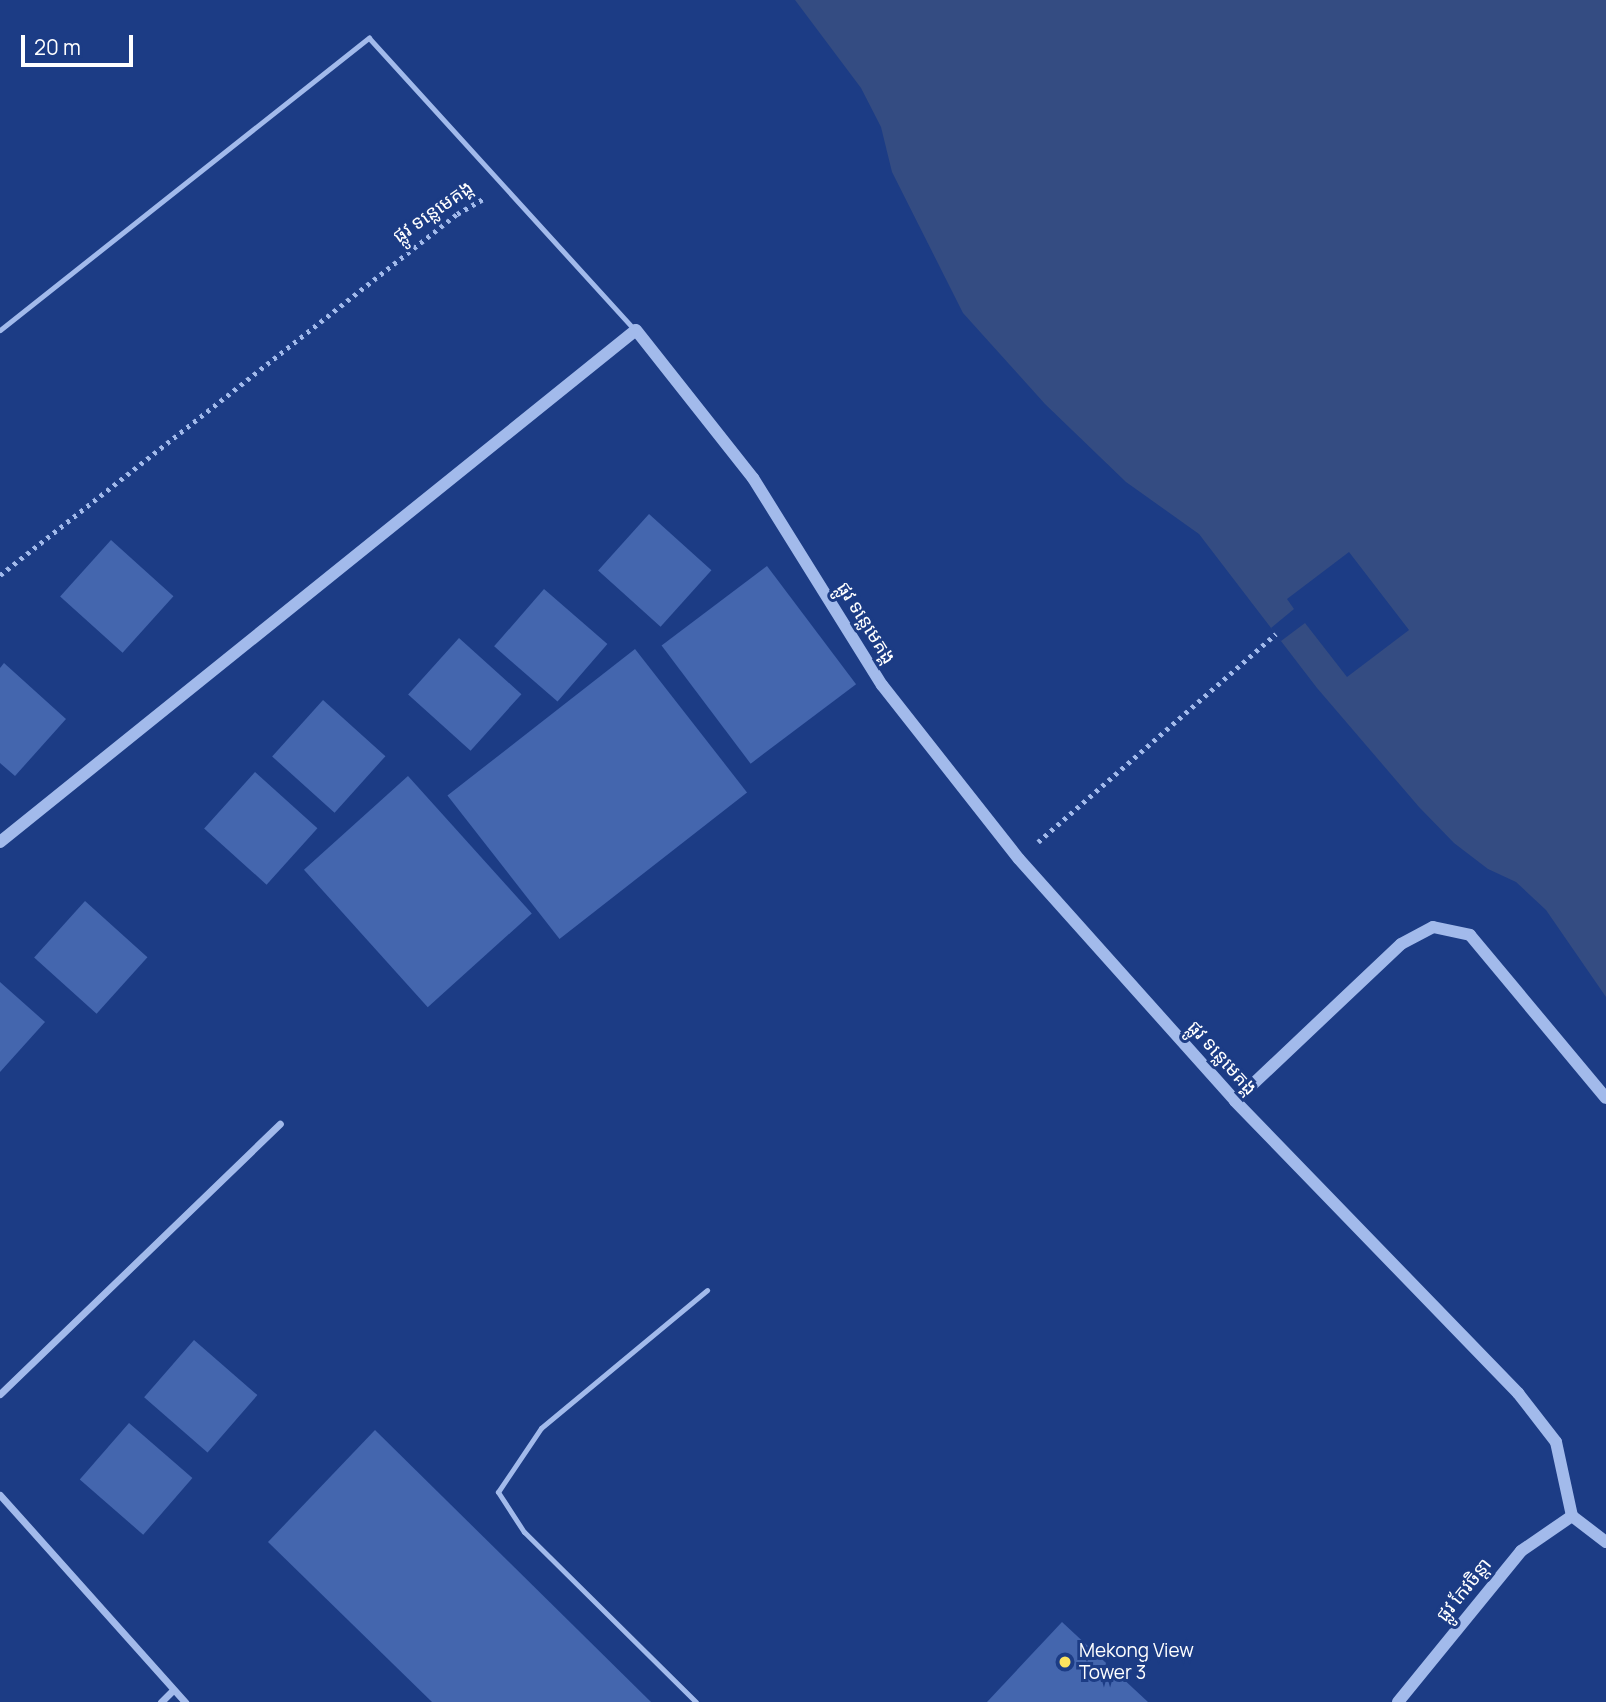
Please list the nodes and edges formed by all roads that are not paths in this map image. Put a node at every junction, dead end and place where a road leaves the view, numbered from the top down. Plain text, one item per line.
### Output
1 (0, 330) edge
2 (636, 330) junction
3 (0, 842) edge
4 (1606, 1098) edge
5 (1235, 1101) junction
6 (280, 1124) dead end
7 (708, 1290) dead end
8 (0, 1394) edge
9 (0, 1495) edge
10 (1572, 1516) junction
11 (1606, 1542) edge
12 (173, 1690) junction
13 (161, 1702) edge
14 (185, 1702) edge
15 (696, 1702) edge
16 (1398, 1702) edge

1 - 2 lane, ផ្លូវ ទន្លេមេគង្គ
2 - 3 street
2 - 5 street, ផ្លូវ ទន្លេមេគង្គ
4 - 5 street
5 - 10 street, ផ្លូវ ទន្លេមេគង្គ
6 - 8 street
7 - 15 lane
9 - 12 street
10 - 11 street
10 - 16 street, ផ្លូវ កែវចិន្តា
12 - 13 street
12 - 14 street

